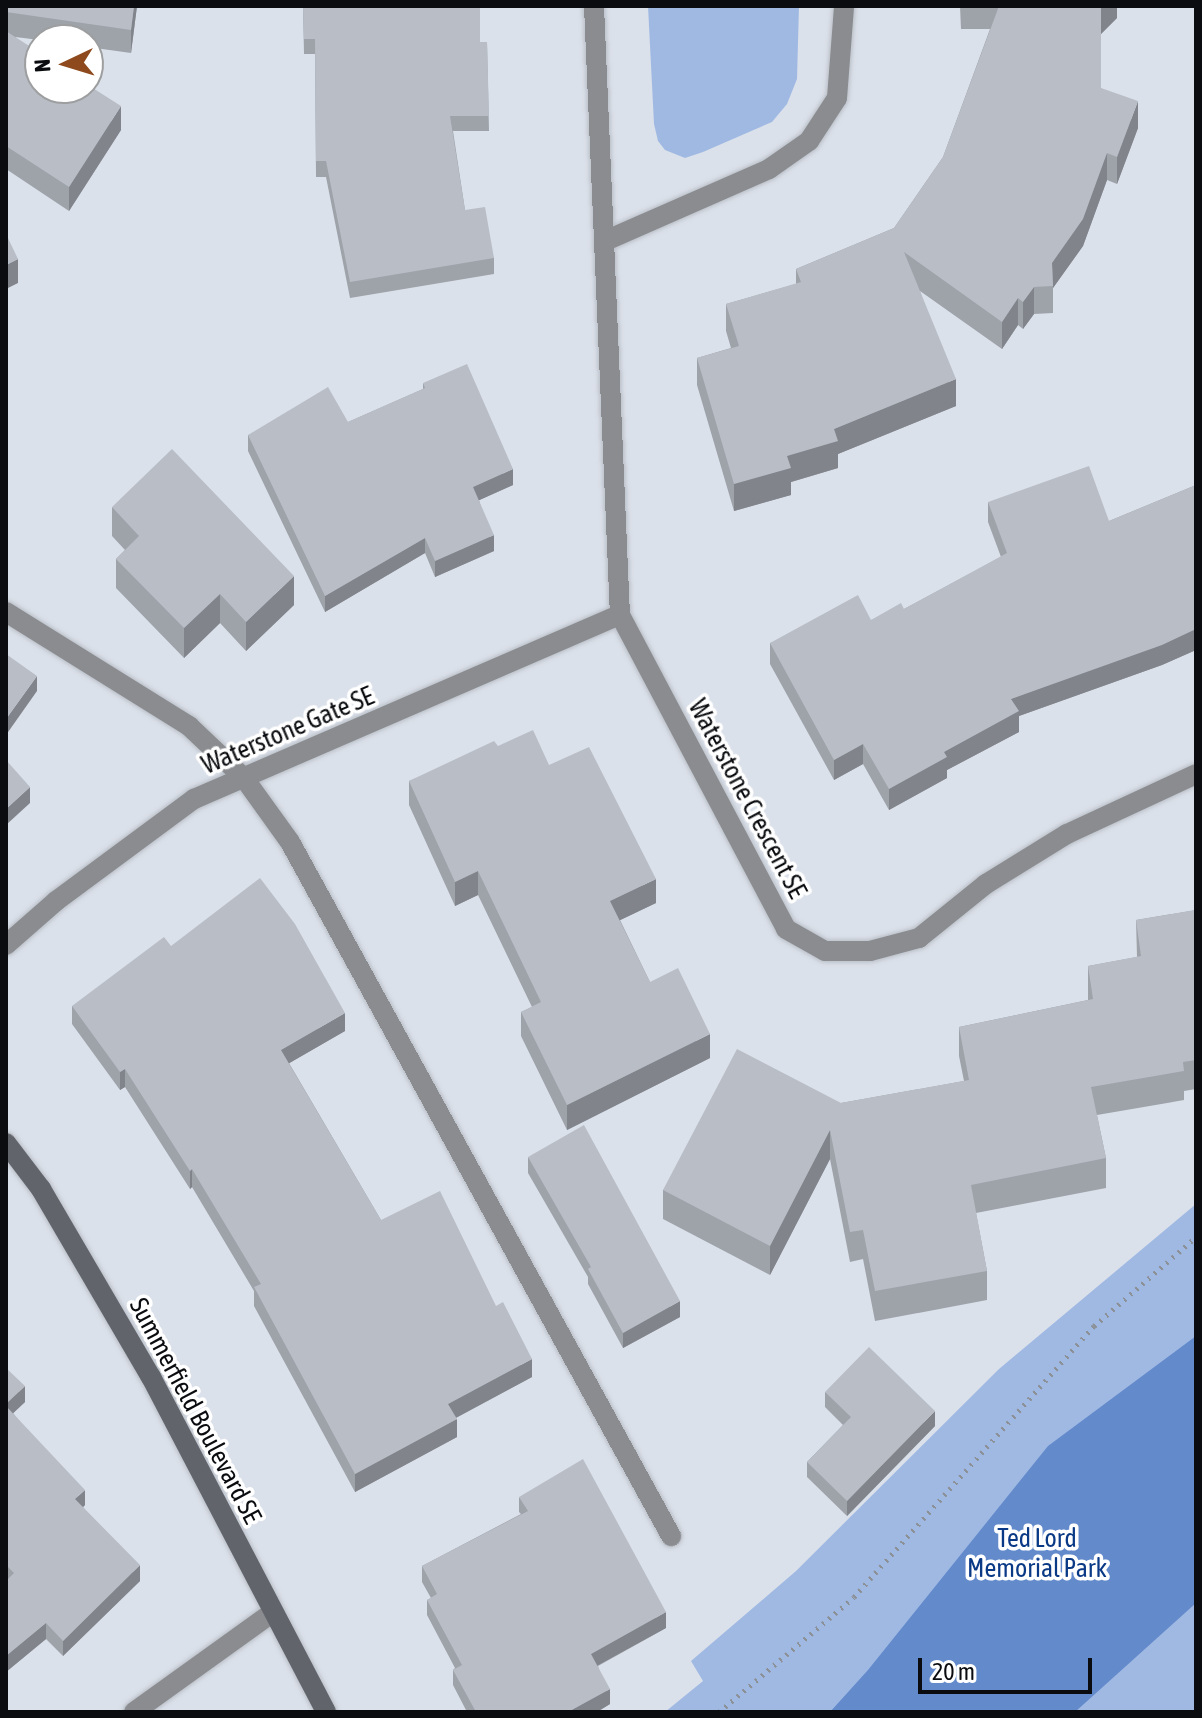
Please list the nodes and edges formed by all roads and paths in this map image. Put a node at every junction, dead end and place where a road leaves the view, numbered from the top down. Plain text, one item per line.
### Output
1 (594, 6) edge
2 (844, 6) edge
3 (605, 241) junction
4 (6, 612) edge
5 (620, 615) junction
6 (1196, 774) edge
7 (244, 778) junction
8 (6, 945) edge
9 (6, 1143) edge
10 (1196, 1237) edge
11 (671, 1536) dead end
12 (273, 1612) junction
13 (134, 1712) edge
14 (326, 1712) edge
15 (719, 1712) edge

1 - 3 street, Waterstone Crescent SE
2 - 3 street
3 - 5 street, Waterstone Crescent SE
4 - 7 street
5 - 6 street, Waterstone Crescent SE
5 - 7 street, Waterstone Gate SE
7 - 8 street, Waterstone Gate SE
7 - 11 street
9 - 12 street, Summerfield Boulevard SE
10 - 15 path
12 - 13 street
12 - 14 street, Summerfield Boulevard SE

